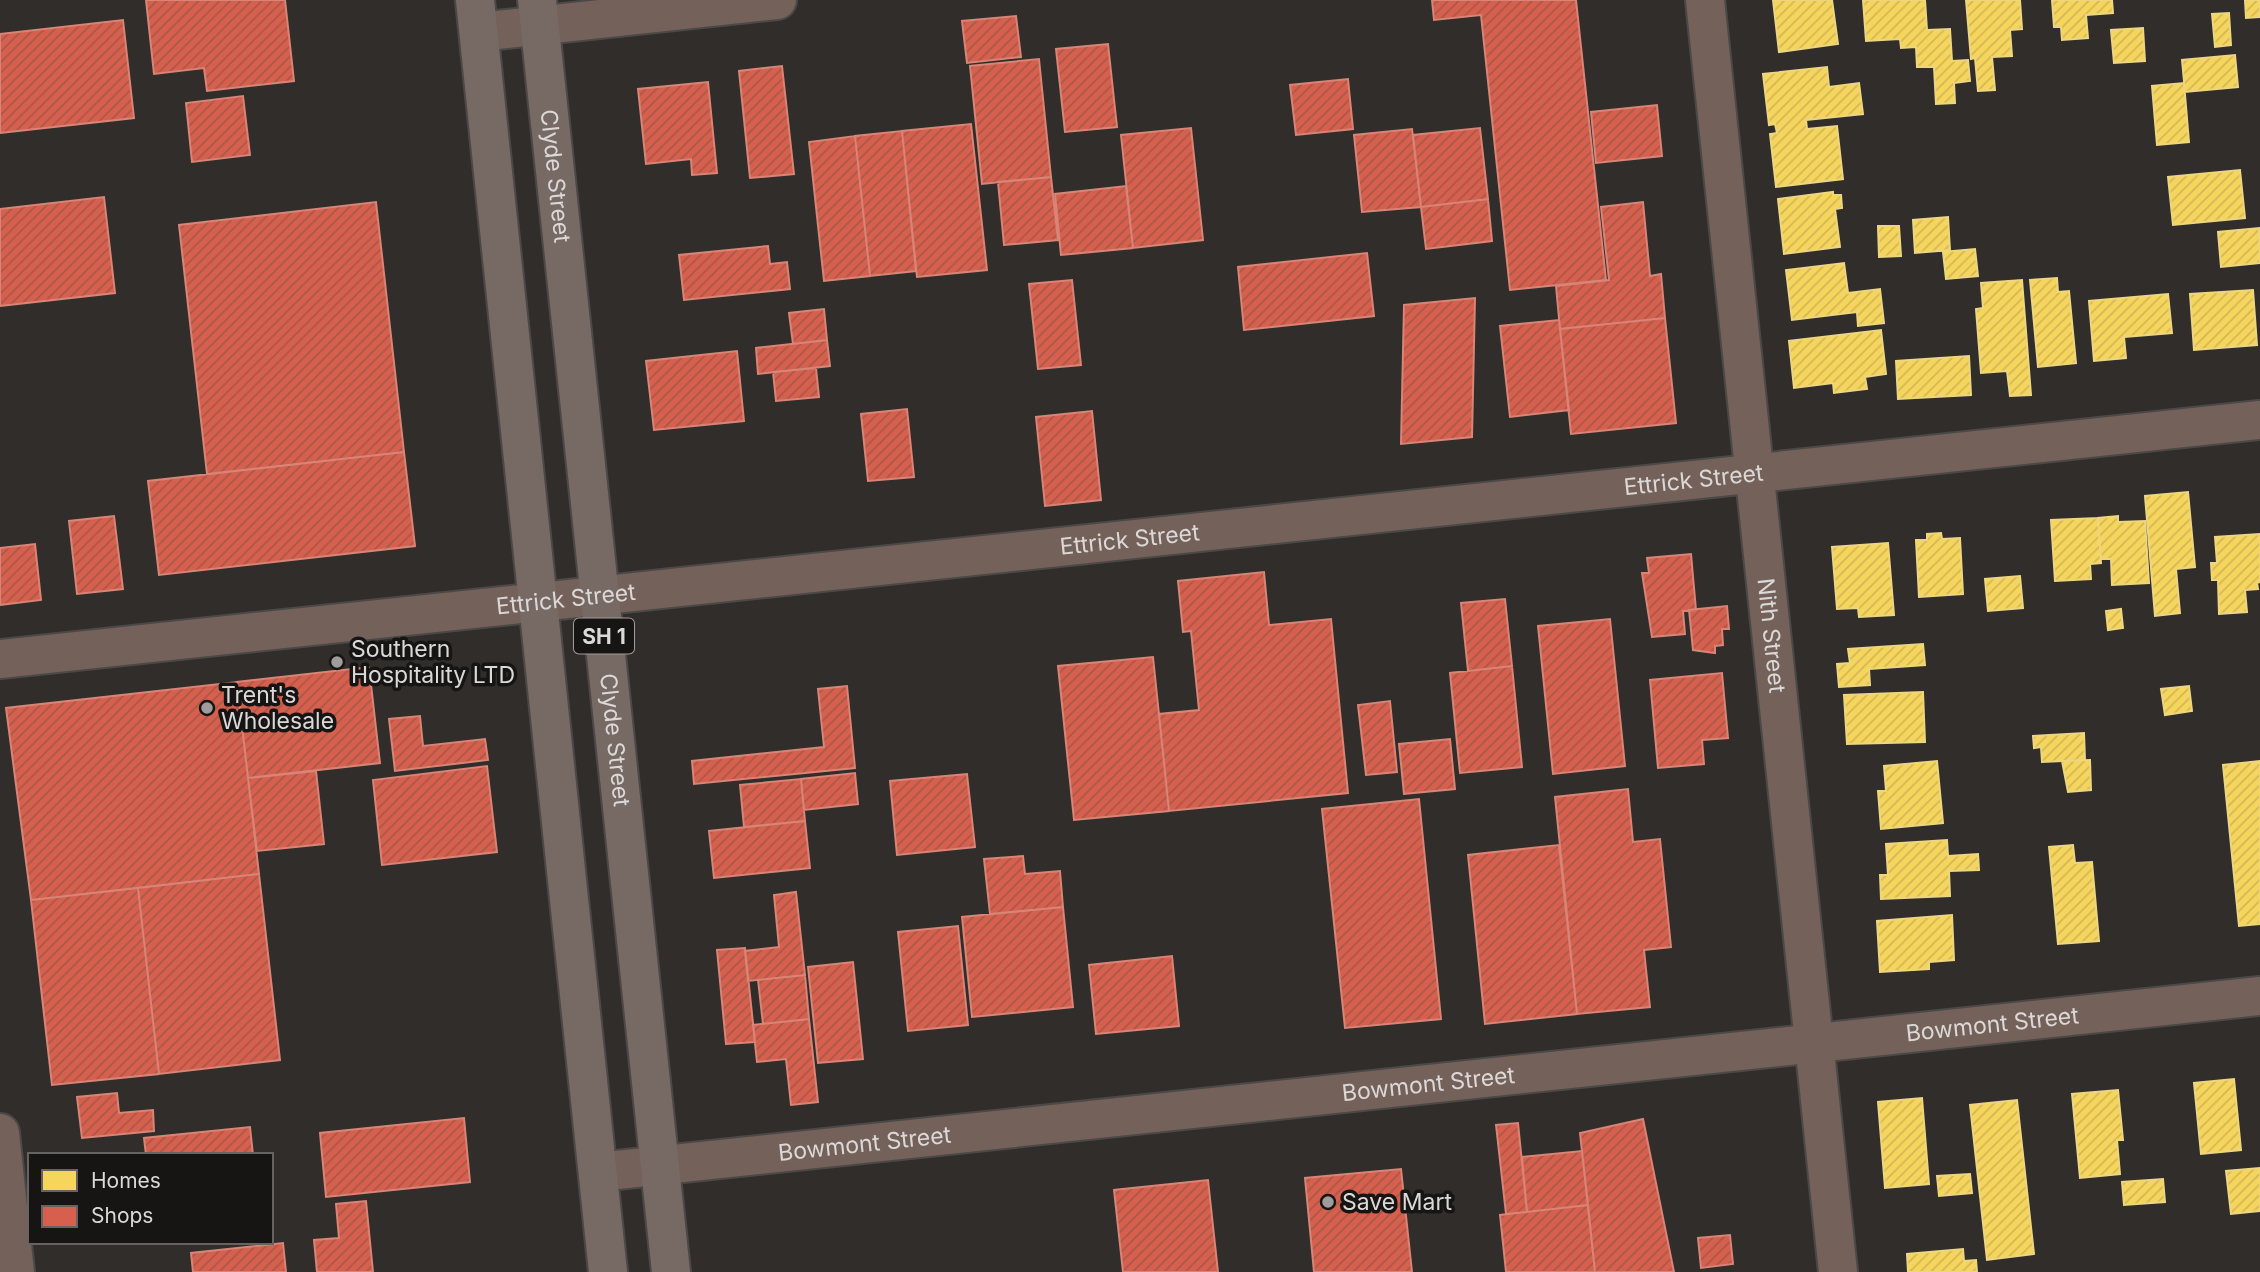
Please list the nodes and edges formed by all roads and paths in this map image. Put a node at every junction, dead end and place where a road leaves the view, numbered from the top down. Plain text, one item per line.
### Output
1 (777, 0) edge
2 (1706, 0) edge
3 (538, 13) edge
4 (477, 16) edge
5 (2260, 420) edge
6 (1756, 473) junction
7 (600, 596) junction
8 (537, 602) junction
9 (0, 659) edge
10 (2260, 996) edge
11 (1815, 1045) junction
12 (0, 1133) edge
13 (660, 1166) junction
14 (598, 1172) junction
15 (15, 1272) edge
16 (608, 1272) edge
17 (671, 1272) edge
18 (1838, 1272) edge

1 - 3 street
2 - 6 street, Nith Street
3 - 4 street
3 - 7 highway, Clyde Street / SH 1
4 - 8 highway, SH 1
5 - 6 street, Ettrick Street
6 - 7 street, Ettrick Street
6 - 11 street, Nith Street
7 - 8 street, Ettrick Street
7 - 13 highway, Clyde Street / SH 1
8 - 9 street, Ettrick Street
8 - 14 highway, SH 1
10 - 11 street, Bowmont Street
11 - 13 street, Bowmont Street
11 - 18 street, Nith Street
12 - 15 street
13 - 14 street, Bowmont Street
13 - 17 highway, Clyde Street / SH 1
14 - 16 highway, SH 1

